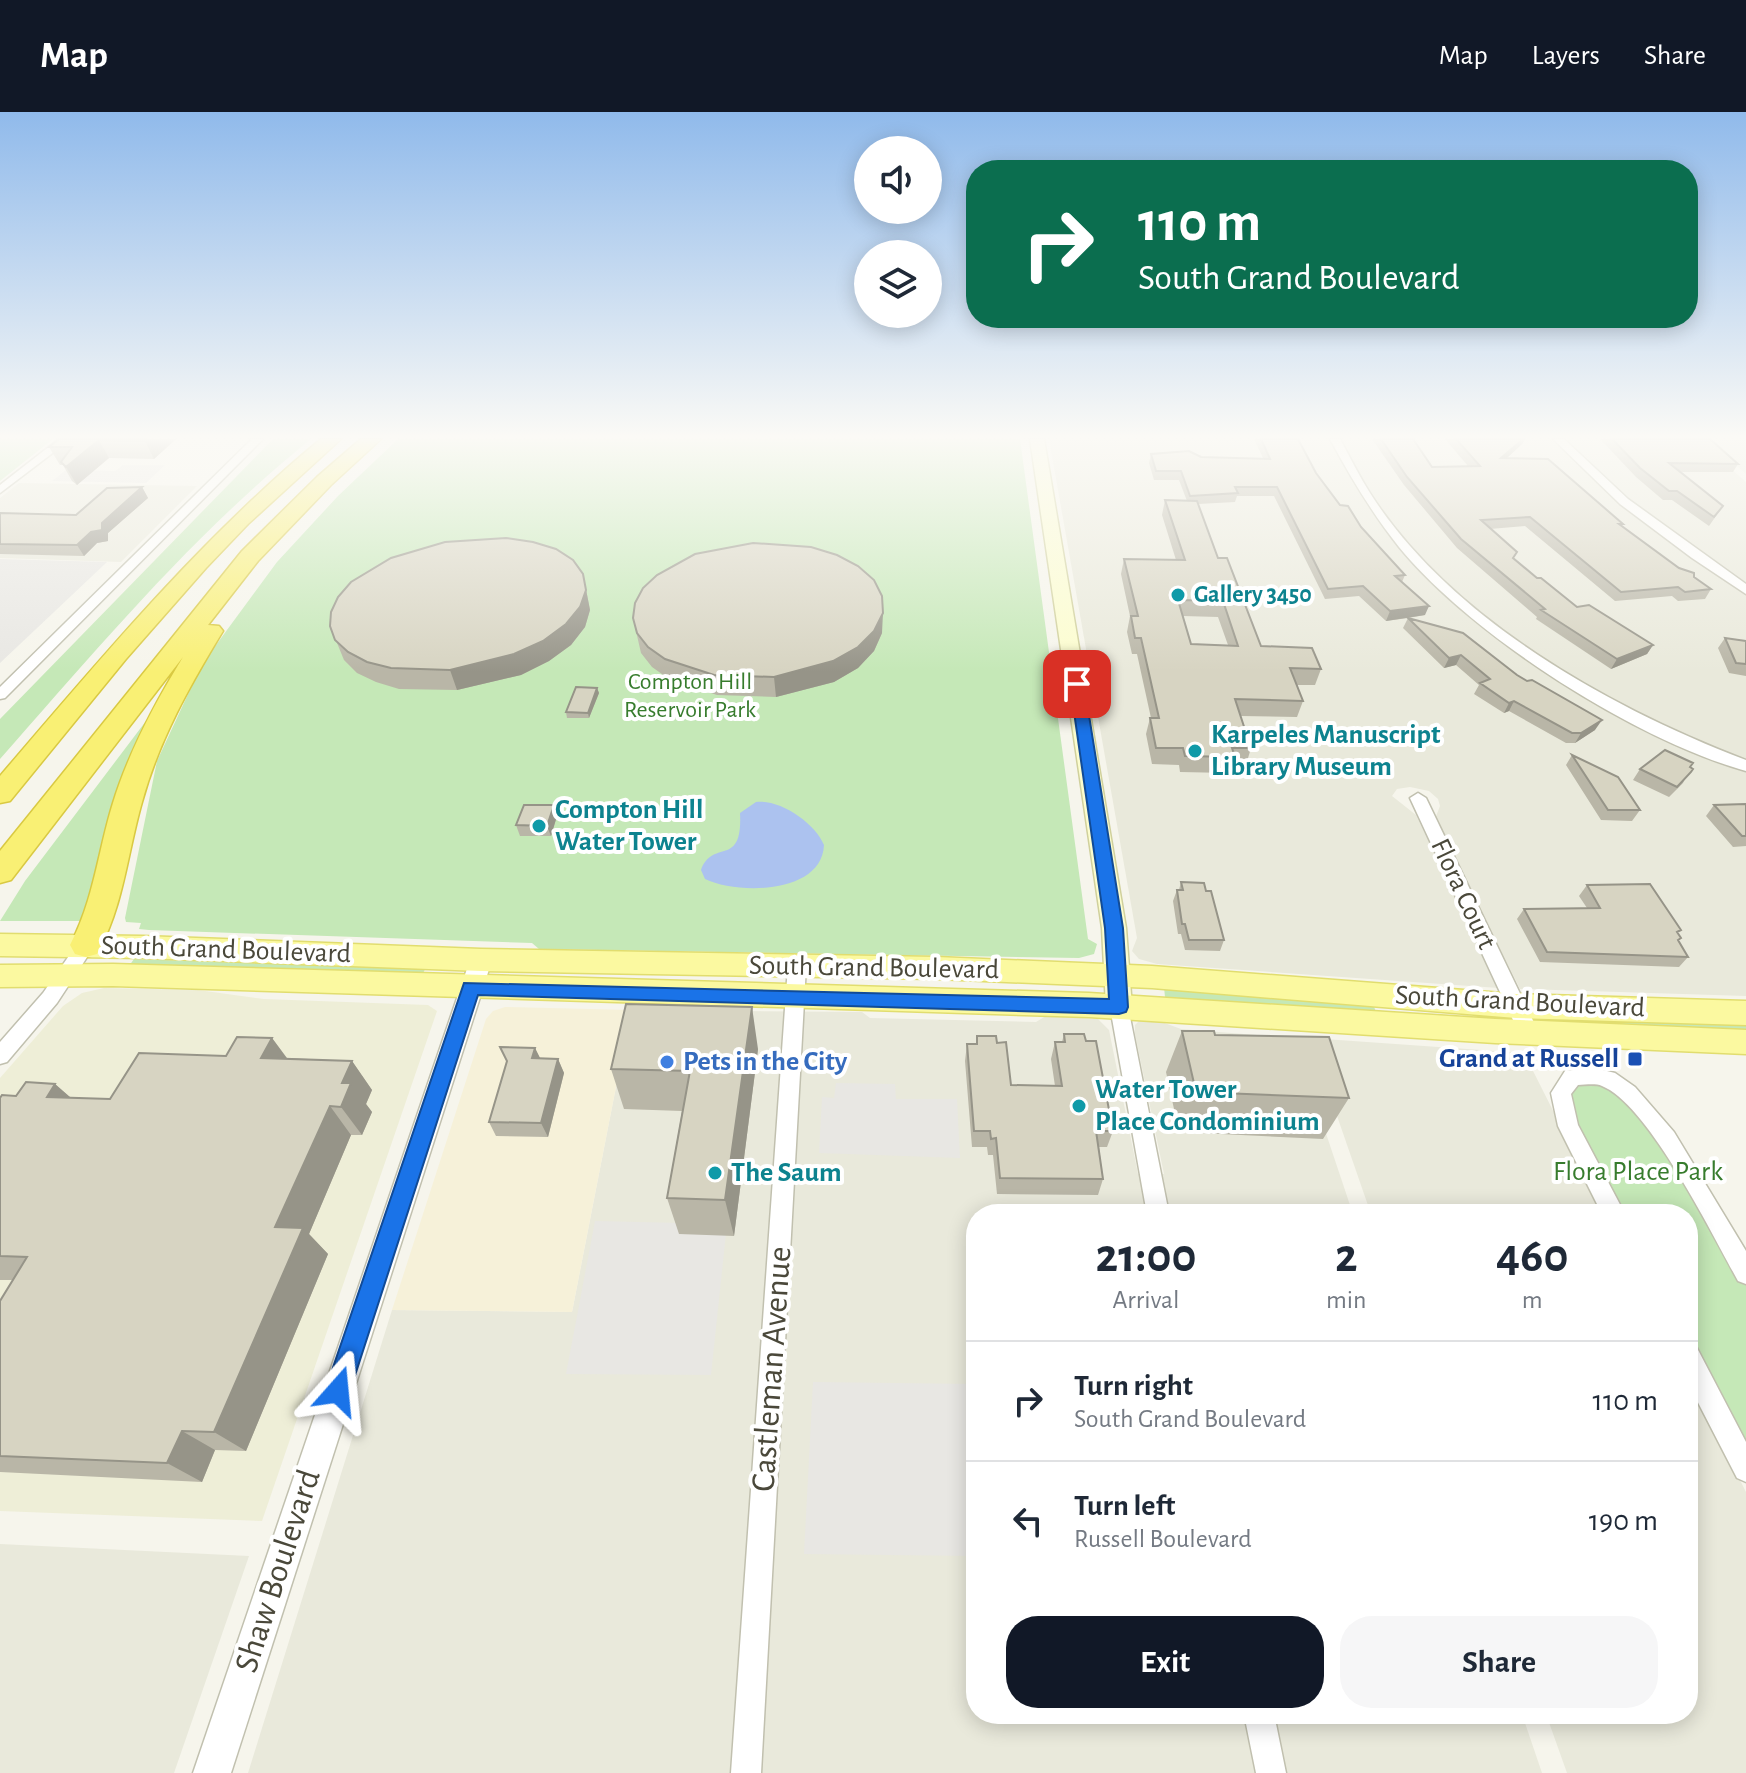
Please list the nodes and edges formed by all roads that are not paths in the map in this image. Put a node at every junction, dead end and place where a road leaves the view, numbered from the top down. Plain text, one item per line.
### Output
1 (180, 517) edge
2 (246, 517) edge
3 (289, 517) edge
4 (1049, 517) edge
5 (1384, 517) edge
6 (1643, 517) edge
7 (250, 556) junction
8 (1746, 590) edge
9 (0, 695) edge
10 (1746, 766) edge
11 (0, 794) edge
12 (1418, 798) dead end
13 (0, 872) edge
14 (6, 944) edge
15 (86, 945) junction
16 (481, 960) junction
17 (797, 966) junction
18 (66, 975) junction
19 (0, 976) edge
20 (1117, 976) junction
21 (471, 988) junction
22 (795, 998) junction
23 (1119, 1007) junction
24 (1746, 1013) edge
25 (1523, 1019) junction
26 (1746, 1042) edge
27 (0, 1056) edge
28 (1156, 1204) edge
29 (1609, 1204) edge
30 (1746, 1273) edge
31 (1698, 1376) edge
32 (1746, 1469) edge
33 (1261, 1724) edge
34 (212, 1773) edge
35 (746, 1773) edge
36 (1271, 1773) edge

1 - 9 street
2 - 11 highway
3 - 7 highway
4 - 20 main road
5 - 10 street
6 - 8 street
7 - 13 highway
7 - 15 highway
12 - 25 street, Flora Court
14 - 15 main road, South Grand Boulevard
15 - 16 main road, South Grand Boulevard
15 - 18 street
16 - 17 main road, South Grand Boulevard
16 - 21 street, Shaw Boulevard
17 - 20 main road, South Grand Boulevard
17 - 22 street, Castleman Avenue
18 - 19 main road, South Grand Boulevard
18 - 21 main road, South Grand Boulevard
18 - 27 street
20 - 23 main road
20 - 25 main road, South Grand Boulevard
21 - 22 main road, South Grand Boulevard
21 - 34 street, Shaw Boulevard
22 - 23 main road, South Grand Boulevard
22 - 35 street, Castleman Avenue
23 - 25 main road, South Grand Boulevard
23 - 28 street
24 - 25 main road, South Grand Boulevard
25 - 26 main road, South Grand Boulevard
29 - 30 street
31 - 32 street
33 - 36 street

